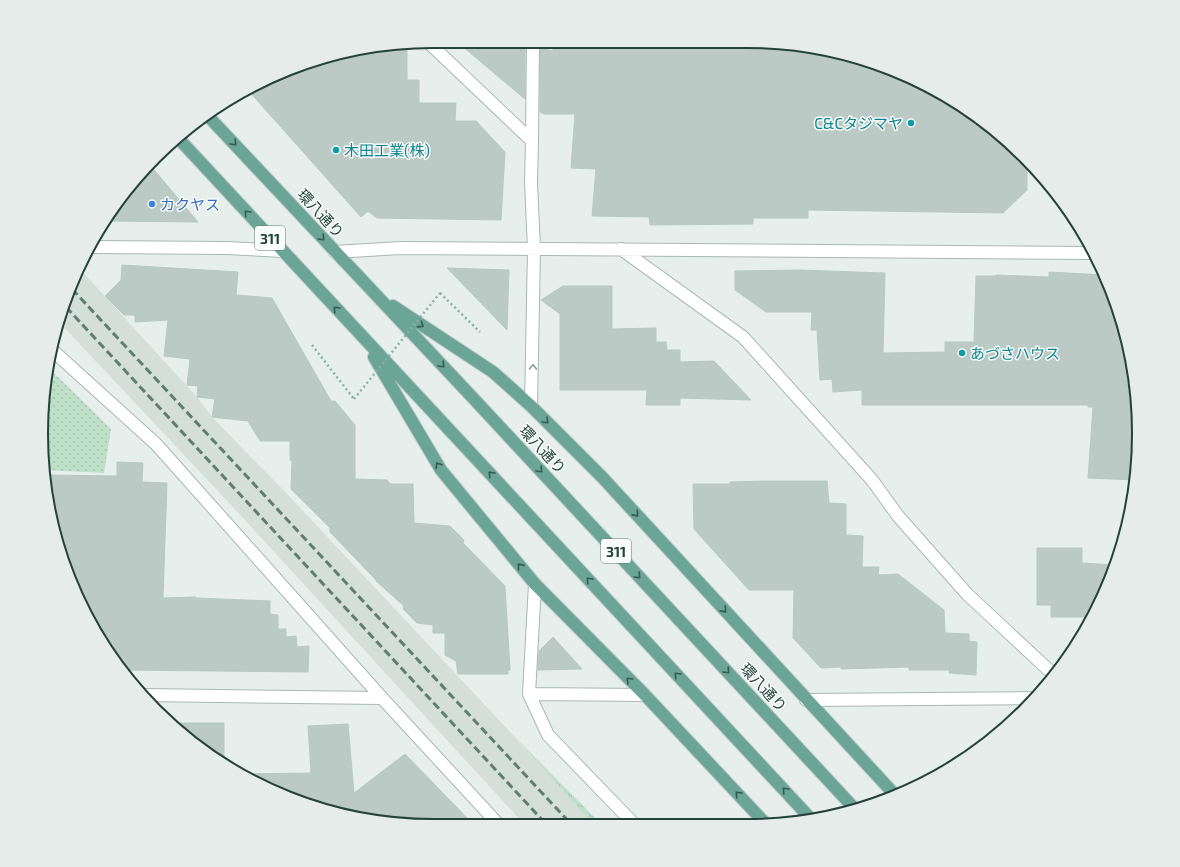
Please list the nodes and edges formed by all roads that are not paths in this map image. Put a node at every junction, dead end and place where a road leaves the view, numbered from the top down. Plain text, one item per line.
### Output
1 (434, 48) edge
2 (533, 48) edge
3 (211, 119) edge
4 (532, 141) junction
5 (182, 142) edge
6 (97, 247) edge
7 (621, 249) junction
8 (534, 250) junction
9 (282, 251) junction
10 (335, 252) junction
11 (1087, 253) edge
12 (377, 296) junction
13 (362, 337) junction
14 (56, 354) edge
15 (531, 406) junction
16 (536, 584) junction
17 (1050, 671) edge
18 (529, 694) junction
19 (151, 695) edge
20 (645, 695) junction
21 (382, 698) junction
22 (1026, 698) edge
23 (806, 700) junction
24 (891, 791) edge
25 (851, 805) edge
26 (808, 814) edge
27 (761, 818) edge
28 (494, 819) edge
29 (629, 819) edge

1 - 4 street
2 - 4 street
3 -> 10 main road, 環八通り / 311
4 - 8 street
9 -> 5 main road, 311
6 - 9 street
7 - 8 street
7 - 11 street
7 - 17 street
8 - 10 street
15 -> 8 street
13 -> 9 main road, 311
10 - 12 main road, 環八通り / 311
12 -> 15 main road
12 -> 25 main road, 環八通り / 311
16 -> 13 main road
26 -> 13 main road, 311
14 - 21 street
15 -> 23 main road
16 - 18 street
20 -> 16 main road
18 - 20 street
18 - 29 street
19 - 21 street
27 -> 20 main road
21 - 28 street
22 - 23 street
23 - 24 main road

